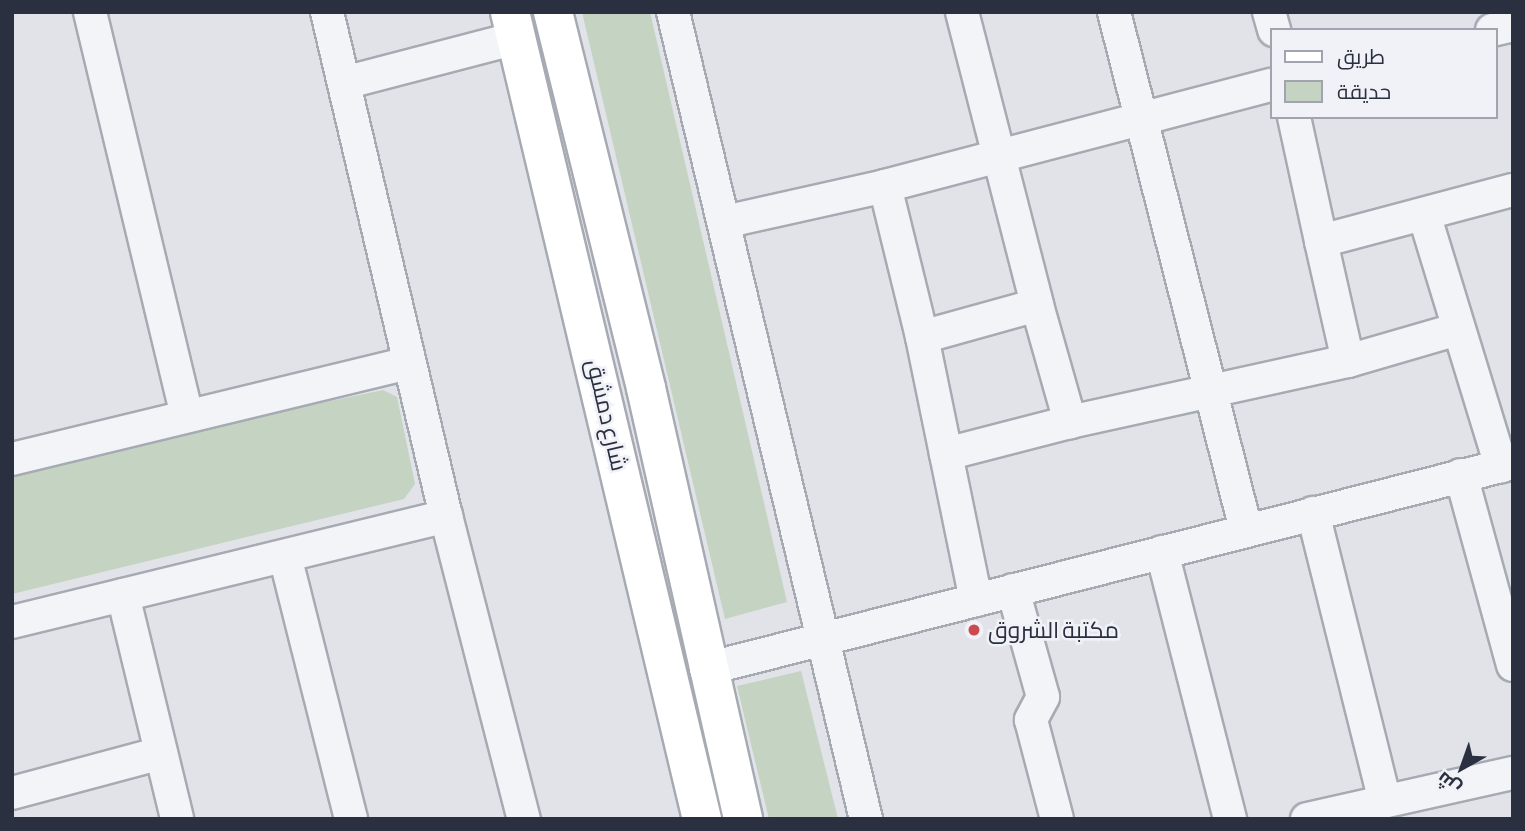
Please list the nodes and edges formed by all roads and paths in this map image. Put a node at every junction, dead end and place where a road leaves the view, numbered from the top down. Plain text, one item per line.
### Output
1 (90, 12) edge
2 (327, 12) edge
3 (553, 12) edge
4 (673, 12) edge
5 (962, 12) edge
6 (1114, 12) edge
7 (513, 25) edge
8 (344, 83) junction
9 (1270, 85) edge
10 (1139, 118) junction
11 (1294, 119) edge
12 (995, 154) junction
13 (885, 187) junction
14 (1513, 190) edge
15 (1424, 214) junction
16 (723, 222) junction
17 (1321, 241) junction
18 (1037, 305) junction
19 (1458, 328) junction
20 (922, 337) junction
21 (1348, 361) junction
22 (410, 363) junction
23 (646, 388) junction
24 (1210, 392) junction
25 (604, 398) junction
26 (187, 416) junction
27 (1070, 422) junction
28 (946, 454) junction
29 (12, 459) edge
30 (1507, 464) edge
31 (1461, 475) junction
32 (1313, 513) junction
33 (446, 516) junction
34 (1246, 530) junction
35 (1162, 552) junction
36 (285, 555) junction
37 (1013, 590) junction
38 (124, 595) junction
39 (976, 600) junction
40 (12, 622) edge
41 (823, 639) junction
42 (1513, 665) edge
43 (706, 669) junction
44 (161, 752) junction
45 (1513, 772) edge
46 (12, 793) edge
47 (1385, 801) junction
48 (177, 819) edge
49 (351, 819) edge
50 (524, 819) edge
51 (702, 819) edge
52 (743, 819) edge
53 (866, 819) edge
54 (1057, 819) edge
55 (1230, 819) edge
56 (1307, 819) edge

1 - 26 street
2 - 8 street
3 - 23 main road, شارع دمشق
4 - 16 street
5 - 12 street
6 - 10 street
7 - 8 street
7 - 25 main road, شارع دمشق
8 - 22 street
9 - 10 street
10 - 12 street
10 - 24 street
11 - 17 street
12 - 13 street
12 - 18 street
13 - 16 street
13 - 20 street
14 - 15 street
15 - 17 street
15 - 19 street
16 - 41 street
17 - 21 street
18 - 20 street
18 - 27 street
19 - 21 street
19 - 30 street
20 - 28 street
21 - 24 street
22 - 26 street
22 - 33 street
23 - 25 main road
23 - 43 main road, شارع دمشق
24 - 27 street
24 - 34 street
25 - 51 main road, شارع دمشق
26 - 29 street
27 - 28 street
28 - 39 street
30 - 31 street
31 - 32 street
31 - 42 street
32 - 34 street
32 - 47 street
33 - 36 street
33 - 50 street
34 - 35 street
35 - 37 street
35 - 55 street
36 - 38 street
36 - 49 street
37 - 39 street
37 - 54 street
38 - 40 street
38 - 44 street
39 - 41 street
41 - 43 street
41 - 53 street
43 - 52 main road, شارع دمشق
44 - 46 street
44 - 48 street
45 - 47 street
47 - 56 street

